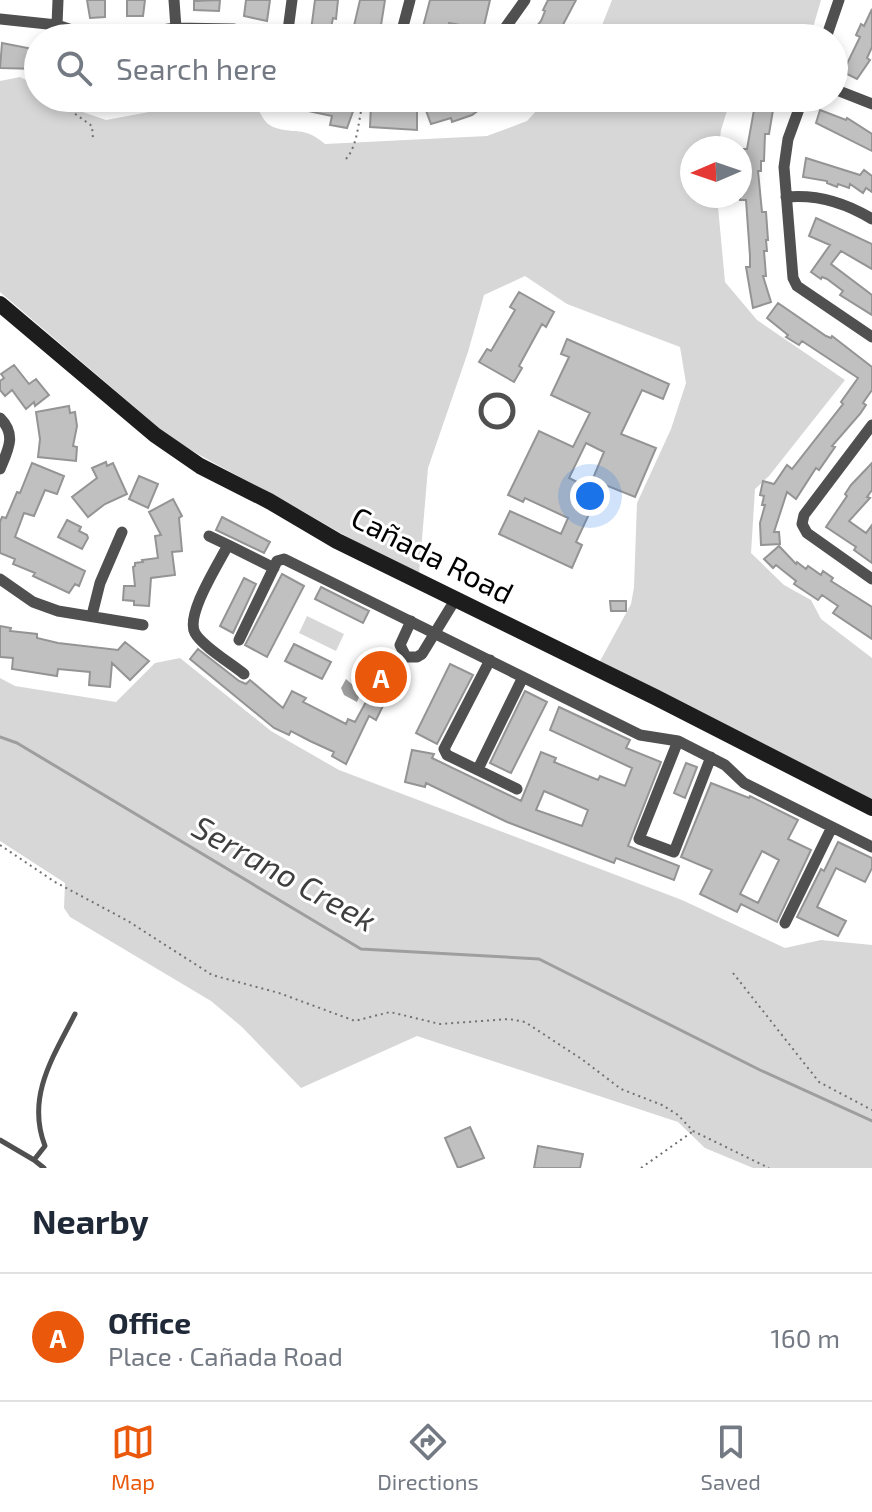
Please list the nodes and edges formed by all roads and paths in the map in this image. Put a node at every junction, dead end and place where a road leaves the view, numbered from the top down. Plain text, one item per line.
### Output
1 (58, 0) edge
2 (174, 0) edge
3 (292, 0) edge
4 (410, 0) edge
5 (525, 0) edge
6 (839, 0) edge
7 (0, 19) edge
8 (48, 24) edge
9 (57, 24) edge
10 (176, 24) edge
11 (289, 24) edge
12 (404, 24) edge
13 (508, 24) edge
14 (831, 24) edge
15 (848, 94) edge
16 (872, 103) edge
17 (72, 112) edge
18 (360, 112) edge
19 (799, 112) edge
20 (93, 139) dead end
21 (346, 159) dead end
22 (786, 197) junction
23 (872, 219) edge
24 (0, 304) edge
25 (872, 337) edge
26 (0, 418) edge
27 (487, 423) joint
28 (872, 425) edge
29 (0, 469) edge
30 (122, 532) dead end
31 (209, 536) dead end
32 (228, 545) junction
33 (274, 568) junction
34 (0, 579) edge
35 (872, 579) edge
36 (455, 600) junction
37 (92, 615) junction
38 (411, 621) junction
39 (143, 625) dead end
40 (435, 633) junction
41 (239, 640) dead end
42 (490, 660) junction
43 (244, 674) dead end
44 (523, 677) junction
45 (678, 741) junction
46 (711, 757) junction
47 (478, 769) junction
48 (517, 789) dead end
49 (872, 808) edge
50 (832, 827) junction
51 (0, 845) edge
52 (872, 847) edge
53 (785, 923) dead end
54 (733, 973) dead end
55 (75, 1014) dead end
56 (872, 1110) edge
57 (693, 1131) junction
58 (0, 1140) edge
59 (34, 1160) junction
60 (755, 1163) junction
61 (44, 1168) edge
62 (641, 1168) edge
63 (754, 1168) edge
64 (769, 1168) edge

1 - 9 street
2 - 10 street
3 - 11 street
4 - 12 street
5 - 13 street
6 - 14 street
7 - 8 street
15 - 16 street
17 - 20 path
18 - 21 path
19 - 22 street
22 - 23 street
22 - 25 street
24 - 36 street, Cañada Road
26 - 29 street
27 - 27 lane
28 - 35 street
30 - 37 street
31 - 32 street
32 - 33 street
32 - 43 street
33 - 38 street
33 - 41 street
34 - 37 street
36 - 40 street
36 - 49 street, Cañada Road
37 - 39 street
38 - 40 street
38 - 40 street
40 - 42 street
42 - 44 street
42 - 47 street
44 - 45 street
44 - 47 street
45 - 46 street
45 - 46 street
46 - 50 street
47 - 48 street
50 - 52 street
50 - 53 street
51 - 57 path
54 - 56 path
55 - 59 lane
57 - 60 path
57 - 62 path
58 - 59 lane
59 - 61 lane
60 - 63 path
60 - 64 path

